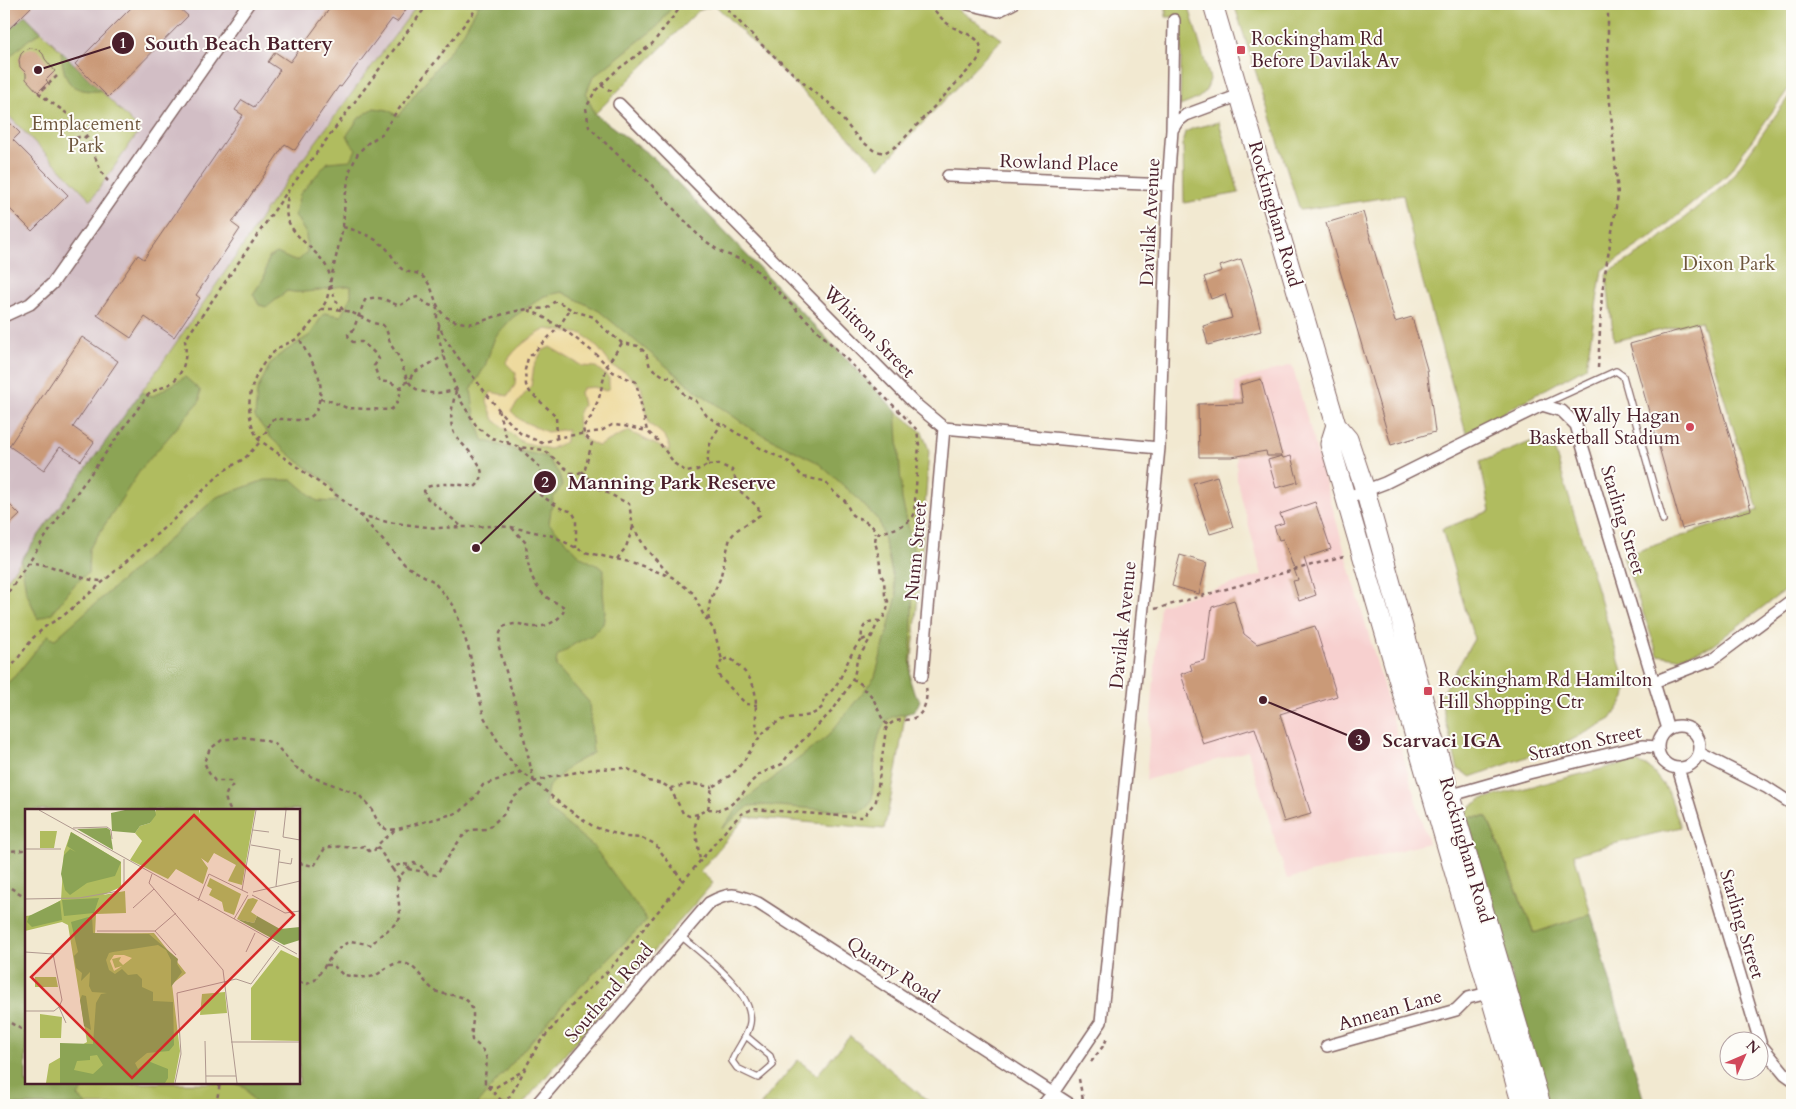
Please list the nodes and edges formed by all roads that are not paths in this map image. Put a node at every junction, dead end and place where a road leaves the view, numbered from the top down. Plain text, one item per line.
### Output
1 (248, 4) edge
2 (968, 4) edge
3 (1012, 4) edge
4 (1213, 4) edge
5 (1174, 20) dead end
6 (1240, 94) junction
7 (619, 104) dead end
8 (1172, 130) junction
9 (948, 176) dead end
10 (1168, 185) junction
11 (4, 316) edge
12 (1542, 405) junction
13 (1336, 425) junction
14 (944, 428) junction
15 (1159, 448) junction
16 (1365, 490) junction
17 (1346, 498) junction
18 (1663, 520) dead end
19 (1792, 600) edge
20 (922, 676) road end
21 (1654, 682) junction
22 (1668, 729) junction
23 (1658, 747) junction
24 (1699, 753) junction
25 (1678, 768) junction
26 (1442, 798) junction
27 (1792, 804) edge
28 (709, 903) joint
29 (680, 936) junction
30 (1488, 993) junction
31 (746, 1036) junction
32 (1327, 1046) dead end
33 (1792, 1079) edge
34 (1053, 1093) junction
35 (536, 1105) edge
36 (1043, 1105) edge
37 (1071, 1105) edge
38 (1522, 1105) edge
39 (1541, 1105) edge

1 - 11 street
2 - 3 street
4 - 6 main road, Rockingham Road
5 - 8 street, Davilak Avenue
6 - 8 street
6 - 13 main road, Rockingham Road
7 - 14 street, Whitton Street
8 - 10 street, Davilak Avenue
9 - 10 street, Rowland Place
10 - 15 street, Davilak Avenue
12 - 16 street
12 - 18 lane
12 - 21 street, Starling Street
13 - 16 main road, Rockingham Road
13 - 17 main road, Rockingham Road
14 - 15 street
14 - 20 street, Nunn Street
15 - 34 street, Davilak Avenue
16 - 17 street
16 - 26 main road, Rockingham Road
17 - 26 main road, Rockingham Road
19 - 21 street
21 - 22 street, Starling Street
22 - 23 street
22 - 24 street
23 - 25 street
23 - 26 street, Stratton Street
24 - 25 street
24 - 27 street
25 - 33 street, Starling Street
26 - 30 main road, Rockingham Road
26 - 39 main road, Rockingham Road
28 - 29 street, Southend Road
28 - 34 street, Quarry Road
29 - 31 lane
29 - 35 street, Southend Road
30 - 32 street, Annean Lane
30 - 38 main road, Rockingham Road
31 - 31 lane
34 - 36 street, Davilak Avenue
34 - 37 street, Quarry Road

